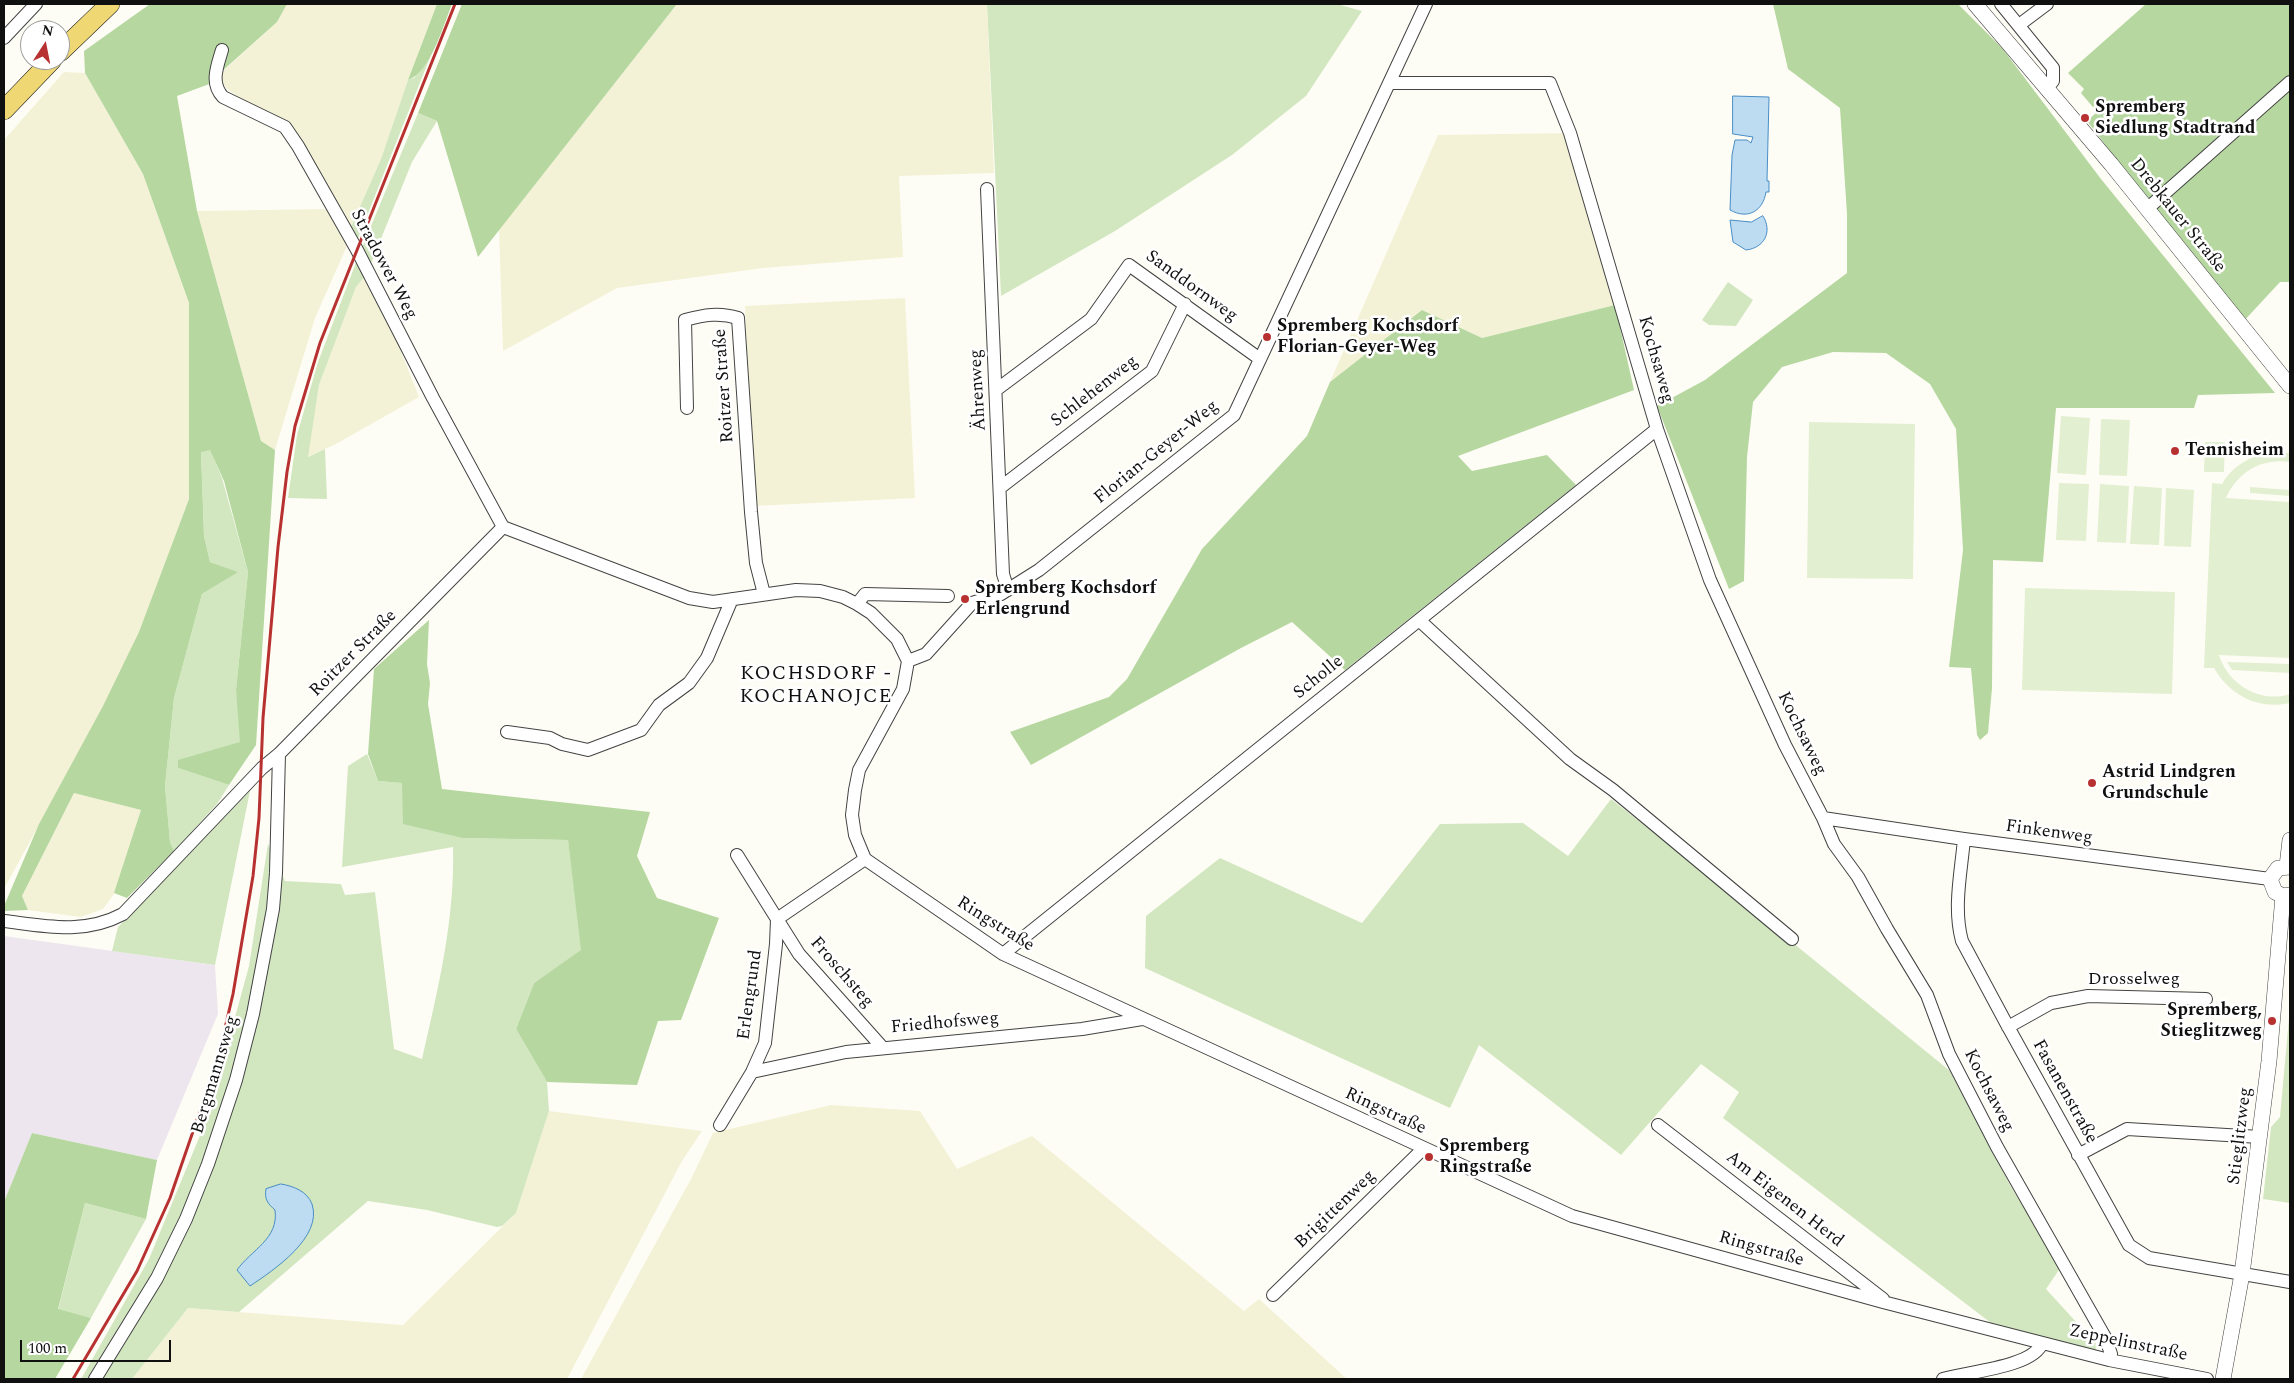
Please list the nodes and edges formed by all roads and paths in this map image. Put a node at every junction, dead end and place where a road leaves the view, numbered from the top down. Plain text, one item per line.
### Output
1 (36, 4) edge
2 (110, 4) edge
3 (1426, 4) edge
4 (1975, 4) edge
5 (2001, 4) edge
6 (2047, 4) edge
7 (2019, 25) junction
8 (4, 38) edge
9 (70, 42) edge
10 (222, 50) dead end
11 (42, 70) edge
12 (2290, 82) edge
13 (1390, 83) junction
14 (2047, 88) junction
15 (4, 110) edge
16 (987, 189) dead end
17 (2147, 209) junction
18 (1185, 304) junction
19 (1260, 359) junction
20 (2290, 386) edge
21 (996, 390) junction
22 (687, 408) dead end
23 (1657, 429) junction
24 (1001, 488) junction
25 (503, 527) junction
26 (1008, 590) junction
27 (764, 594) junction
28 (948, 596) dead end
29 (732, 599) junction
30 (858, 604) junction
31 (1419, 620) junction
32 (908, 661) junction
33 (507, 732) dead end
34 (279, 754) junction
35 (1823, 818) junction
36 (1964, 839) junction
37 (2290, 840) edge
38 (737, 855) dead end
39 (866, 859) junction
40 (2288, 867) edge
41 (2270, 879) junction
42 (2287, 895) edge
43 (777, 919) junction
44 (4, 921) edge
45 (1792, 939) dead end
46 (1003, 954) junction
47 (2206, 998) dead end
48 (1142, 1019) junction
49 (2008, 1027) junction
50 (882, 1047) junction
51 (752, 1072) junction
52 (720, 1125) dead end
53 (1658, 1125) dead end
54 (2260, 1137) junction
55 (1423, 1149) junction
56 (2078, 1155) junction
57 (2242, 1274) junction
58 (2290, 1282) edge
59 (1273, 1295) dead end
60 (1889, 1304) junction
61 (2042, 1343) junction
62 (2110, 1360) junction
63 (95, 1379) edge
64 (1943, 1379) edge
65 (2208, 1379) edge
66 (2223, 1379) edge

1 - 8 street
2 - 9 main road
3 - 13 street, Florian-Geyer-Weg
4 - 14 street, Drebkauer Straße
5 - 7 street
6 - 7 street
7 - 14 street
10 - 25 street, Stradower Weg
11 - 15 main road
12 - 17 street
13 - 19 street, Florian-Geyer-Weg
13 - 23 street, Kochsaweg
14 - 17 street, Drebkauer Straße
16 - 21 street, Ährenweg
17 - 20 street, Drebkauer Straße
18 - 19 street, Sanddornweg
18 - 21 street, Sanddornweg
18 - 24 street, Schlehenweg
19 - 26 street, Florian-Geyer-Weg
21 - 24 street, Ährenweg
22 - 27 street, Roitzer Straße
23 - 31 street, Scholle
23 - 35 street, Kochsaweg
24 - 26 street, Ährenweg
25 - 29 street
25 - 34 street, Roitzer Straße
26 - 32 street, Florian-Geyer-Weg
27 - 29 street
27 - 30 street
28 - 30 street
29 - 33 street
30 - 32 street
31 - 45 street
31 - 46 street, Scholle
32 - 39 street
34 - 44 street, Roitzer Straße
34 - 63 street, Bergmannsweg
35 - 36 street, Finkenweg
35 - 62 street, Kochsaweg
36 - 41 street, Finkenweg
36 - 49 street, Fasanenstraße
37 - 40 street
38 - 43 street
39 - 43 street
39 - 46 street, Ringstraße
40 - 41 street
41 - 42 street
42 - 54 street, Stieglitzweg
43 - 50 street, Froschsteg
43 - 51 street, Erlengrund
46 - 48 street, Ringstraße
47 - 49 street, Drosselweg
48 - 50 street, Friedhofsweg
48 - 55 street, Ringstraße
49 - 56 street, Fasanenstraße
50 - 51 street, Friedhofsweg
51 - 52 street, Erlengrund
53 - 60 street, Am Eigenen Herd
54 - 56 street
54 - 57 street, Stieglitzweg
55 - 59 street, Brigittenweg
55 - 60 street, Ringstraße
56 - 57 street, Fasanenstraße
57 - 58 street, Fasanenstraße
57 - 66 street, Stieglitzweg
60 - 61 street, Ringstraße
61 - 62 street, Zeppelinstraße
61 - 64 street
62 - 65 street, Zeppelinstraße

